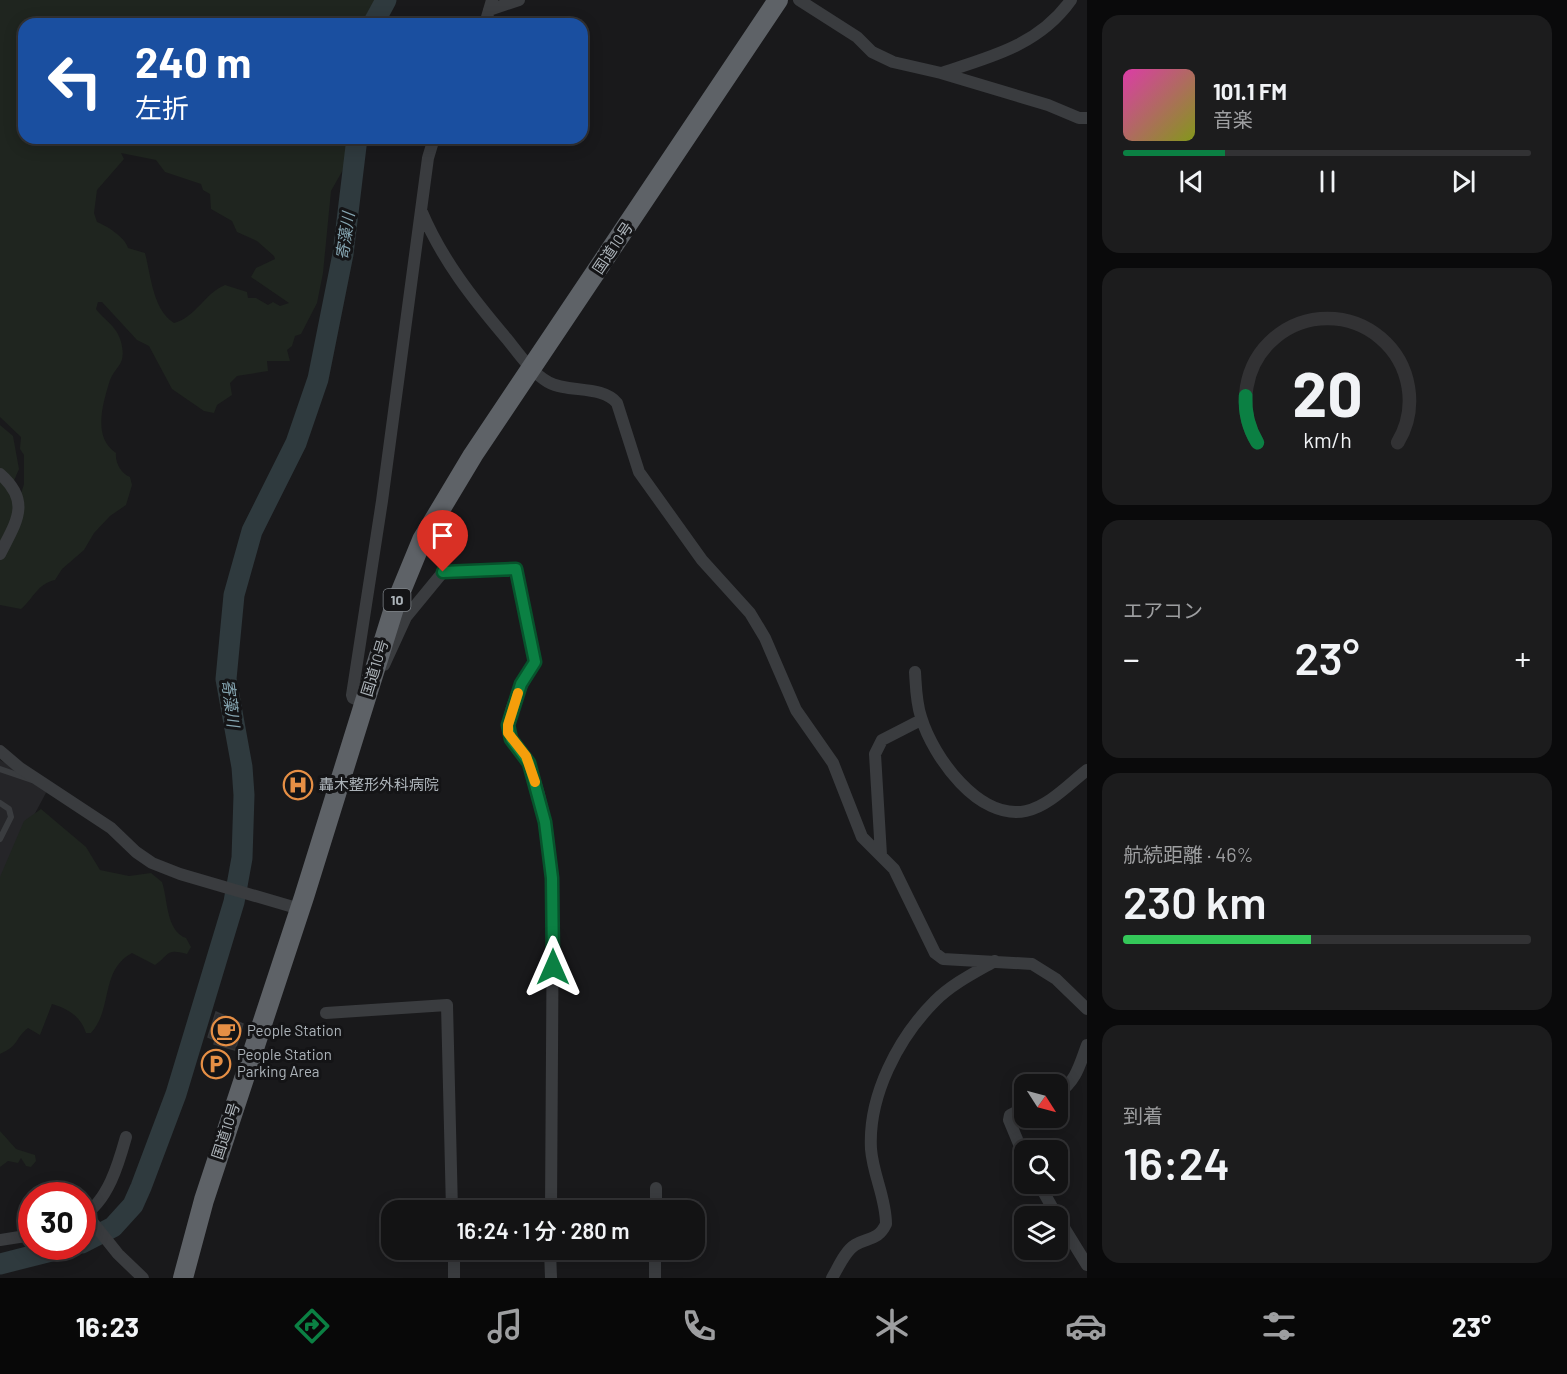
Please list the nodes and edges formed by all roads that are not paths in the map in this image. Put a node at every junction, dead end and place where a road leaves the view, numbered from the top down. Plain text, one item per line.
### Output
1 (519, 0) edge
2 (778, 0) edge
3 (799, 0) edge
4 (1071, 0) edge
5 (490, 5) edge
6 (941, 73) junction
7 (1087, 118) edge
8 (432, 144) edge
9 (421, 209) junction
10 (532, 370) junction
11 (0, 474) edge
12 (0, 554) edge
13 (915, 672) dead end
14 (364, 703) junction
15 (921, 720) junction
16 (0, 751) edge
17 (0, 769) edge
18 (1087, 770) edge
19 (44, 783) junction
20 (0, 802) edge
21 (0, 839) edge
22 (881, 855) junction
23 (300, 909) junction
24 (996, 960) junction
25 (1087, 1008) edge
26 (326, 1013) dead end
27 (1087, 1045) edge
28 (1068, 1086) edge
29 (1014, 1113) edge
30 (126, 1137) dead end
31 (1017, 1140) edge
32 (656, 1188) dead end
33 (96, 1199) edge
34 (452, 1200) edge
35 (551, 1200) edge
36 (656, 1200) edge
37 (96, 1229) edge
38 (1068, 1235) edge
39 (18, 1237) edge
40 (0, 1240) edge
41 (453, 1260) edge
42 (550, 1260) edge
43 (655, 1260) edge
44 (1087, 1265) edge
45 (142, 1278) edge
46 (183, 1278) edge
47 (454, 1278) edge
48 (551, 1278) edge
49 (655, 1278) edge
50 (832, 1278) edge

1 - 5 street
2 - 10 highway, 国道10号 / 10
3 - 6 street
4 - 6 street
6 - 7 street
8 - 9 street
9 - 10 street
9 - 14 street
10 - 14 highway, 国道10号 / 10
10 - 22 street
11 - 12 street
13 - 15 street
14 - 23 highway, 国道10号 / 10
14 - 35 street
15 - 18 street
15 - 22 street
16 - 19 street
17 - 19 lane
19 - 23 street
20 - 21 lane
22 - 24 street
23 - 46 highway, 国道10号 / 10
24 - 25 street
24 - 50 street
26 - 34 street
27 - 28 street
29 - 31 street
30 - 33 street
32 - 36 street
37 - 45 street
38 - 44 street
39 - 40 street
41 - 47 street
42 - 48 street
43 - 49 street

